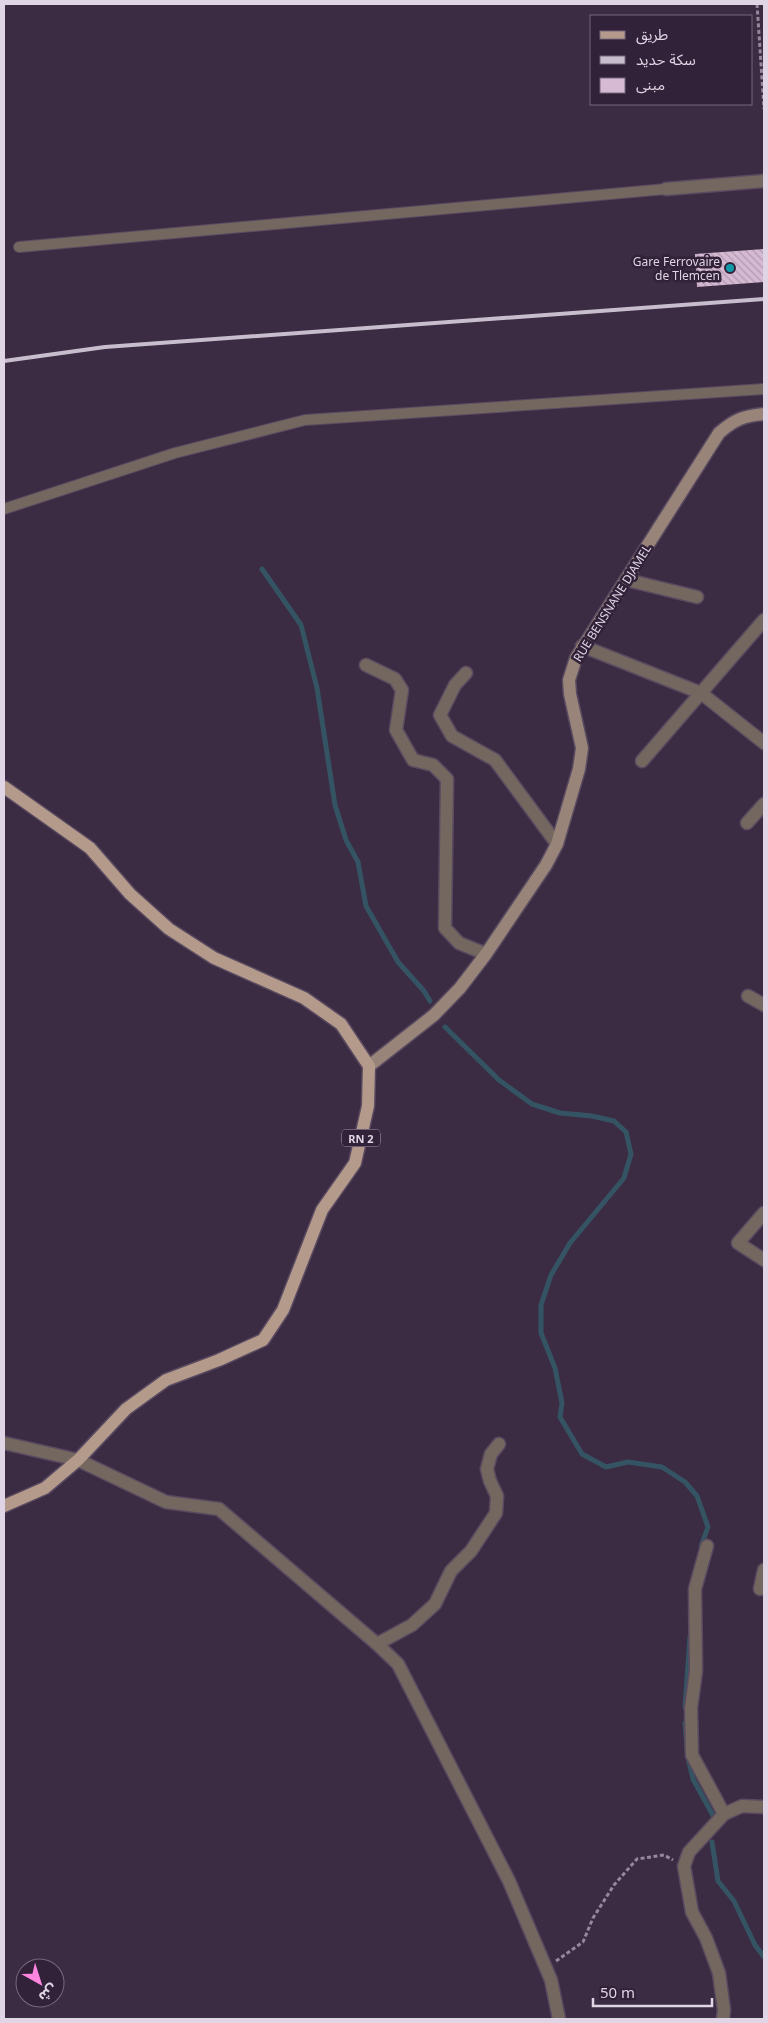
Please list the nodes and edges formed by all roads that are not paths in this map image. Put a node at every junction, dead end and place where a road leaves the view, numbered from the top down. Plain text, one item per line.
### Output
1 (764, 182) edge
2 (666, 189) joint
3 (19, 247) dead end
4 (764, 389) edge
5 (764, 414) edge
6 (4, 509) edge
7 (627, 580) junction
8 (697, 597) dead end
9 (764, 620) edge
10 (582, 646) junction
11 (366, 665) dead end
12 (466, 673) dead end
13 (701, 693) junction
14 (764, 743) edge
15 (642, 760) dead end
16 (4, 787) edge
17 (764, 804) edge
18 (747, 823) dead end
19 (557, 844) junction
20 (486, 954) junction
21 (748, 996) dead end
22 (764, 1005) edge
23 (369, 1066) junction
24 (764, 1213) edge
25 (764, 1260) edge
26 (4, 1443) edge
27 (499, 1444) dead end
28 (78, 1460) junction
29 (4, 1506) edge
30 (707, 1546) dead end
31 (764, 1570) edge
32 (760, 1589) dead end
33 (378, 1644) junction
34 (764, 1807) edge
35 (724, 1814) junction
36 (560, 2019) edge
37 (723, 2019) edge

1 - 2 street
2 - 3 lane
4 - 6 lane
5 - 7 main road, RUE BENSNANE DJAMEL
7 - 8 street
7 - 10 main road, RUE BENSNANE DJAMEL
9 - 13 street
10 - 13 street
10 - 19 main road, RUE BENSNANE DJAMEL
11 - 20 street
12 - 19 street
13 - 14 street
13 - 15 street
16 - 23 main road
17 - 18 street
19 - 20 main road, RUE BENSNANE DJAMEL
20 - 23 main road, RUE BENSNANE DJAMEL
21 - 22 street
23 - 28 main road, RN 2
24 - 25 street
26 - 28 street
27 - 33 street
28 - 29 main road, RN 2
28 - 33 street
30 - 35 street
31 - 32 street
33 - 36 street
34 - 35 street
35 - 37 street

